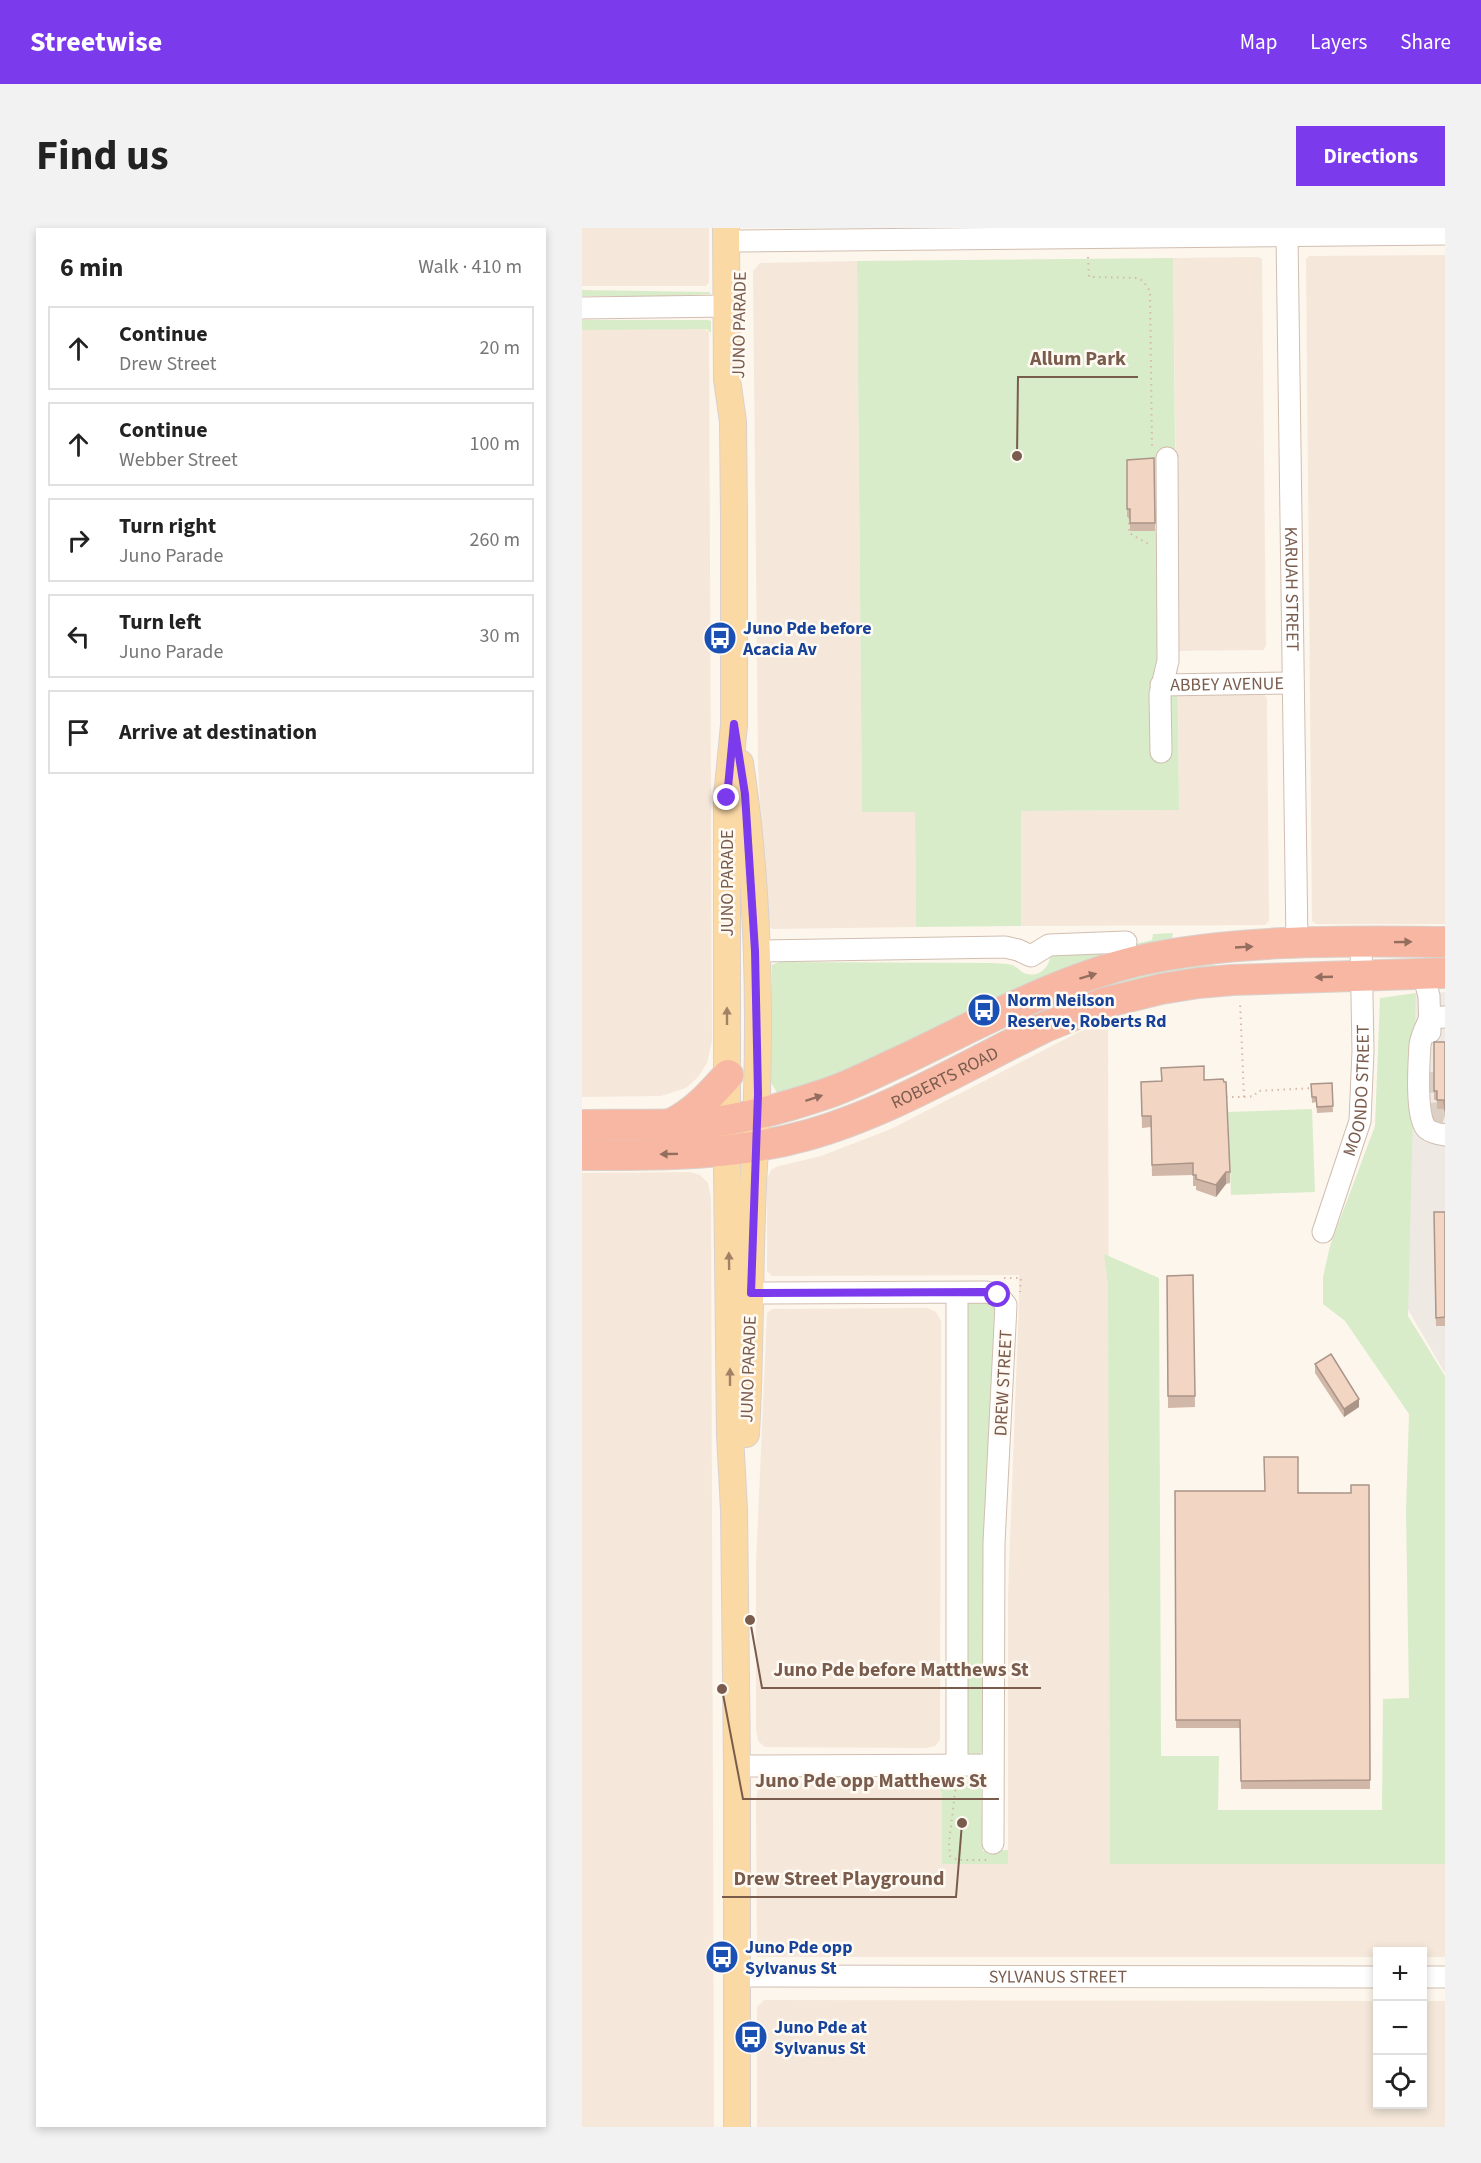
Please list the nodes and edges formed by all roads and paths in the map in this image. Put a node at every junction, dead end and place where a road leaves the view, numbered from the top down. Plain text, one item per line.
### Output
1 (735, 232) edge
2 (1445, 234) edge
3 (1287, 236) junction
4 (1088, 257) dead end
5 (726, 306) junction
6 (582, 308) edge
7 (733, 422) junction
8 (1160, 455) joint
9 (1129, 518) edge
10 (1168, 556) junction
11 (1293, 683) junction
12 (1161, 685) junction
13 (734, 724) junction
14 (1161, 752) dead end
15 (1126, 942) dead end
16 (1445, 942) edge
17 (1361, 943) junction
18 (1297, 944) junction
19 (755, 951) junction
20 (1434, 973) edge
21 (1362, 976) junction
22 (1240, 995) dead end
23 (1437, 1018) edge
24 (1429, 1072) tunnel mouth
25 (728, 1075) junction
26 (1315, 1088) edge
27 (1224, 1097) edge
28 (1244, 1097) junction
29 (757, 1114) junction
30 (728, 1120) junction
31 (673, 1124) junction
32 (582, 1125) edge
33 (1445, 1135) edge
34 (742, 1149) junction
35 (582, 1155) edge
36 (1323, 1232) dead end
37 (751, 1293) junction
38 (957, 1293) junction
39 (734, 1509) junction
40 (992, 1765) junction
41 (737, 1766) junction
42 (957, 1772) junction
43 (993, 1850) joint
44 (737, 1976) junction
45 (1373, 1977) edge
46 (1427, 1977) edge
47 (1445, 1977) edge
48 (736, 2127) edge

1 - 3 street
1 - 5 main road, JUNO PARADE
1 - 7 main road, JUNO PARADE
2 - 3 street
3 - 11 street, KARUAH STREET
4 - 8 path
5 - 6 street
5 - 7 main road, JUNO PARADE
7 - 13 main road, JUNO PARADE
8 - 10 street
9 - 10 path
10 - 12 street
11 - 12 street, ABBEY AVENUE
11 - 18 street, KARUAH STREET
12 - 14 street
13 - 19 main road, JUNO PARADE
25 -> 13 main road, JUNO PARADE
15 - 19 street
17 -> 16 highway, ROBERTS ROAD
17 - 18 highway, ROBERTS ROAD
17 - 21 street, MOONDO STREET
29 -> 18 highway, ROBERTS ROAD
19 - 29 main road, JUNO PARADE
20 - 21 highway, ROBERTS ROAD
20 - 23 street
21 -> 34 highway, ROBERTS ROAD
21 - 36 street, MOONDO STREET
22 - 28 path
23 - 24 street
23 - 33 street
25 - 30 main road, JUNO PARADE
25 - 31 highway
26 - 28 path
27 - 28 path
29 - 30 highway, ROBERTS ROAD
29 - 34 main road, JUNO PARADE
30 - 31 highway, ROBERTS ROAD
30 - 34 main road, JUNO PARADE
31 - 32 highway, ROBERTS ROAD
34 -> 35 highway, ROBERTS ROAD
34 - 37 main road, JUNO PARADE
39 -> 34 main road, JUNO PARADE
37 - 38 street
37 - 39 main road, JUNO PARADE
38 - 40 street, DREW STREET
38 - 42 street
39 - 41 main road, JUNO PARADE
40 - 42 street
40 - 43 street, DREW STREET
41 - 42 street
41 - 44 main road, JUNO PARADE
42 - 43 path
44 - 45 street, SYLVANUS STREET
44 - 48 main road, JUNO PARADE
46 - 47 street

